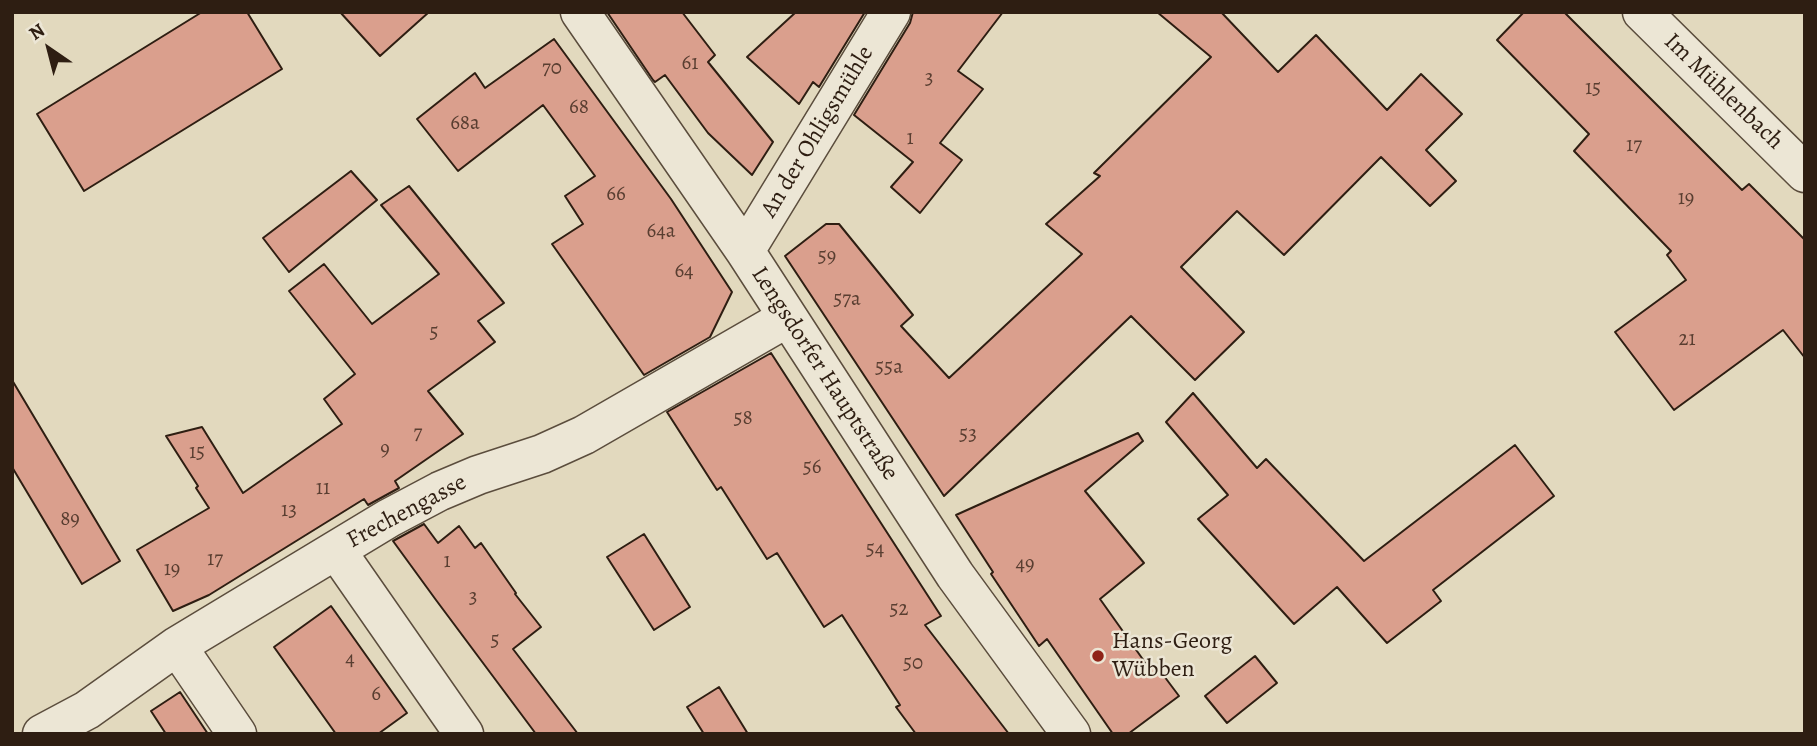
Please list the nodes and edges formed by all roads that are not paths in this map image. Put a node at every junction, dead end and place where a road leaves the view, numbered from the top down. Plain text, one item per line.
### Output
1 (580, 12) edge
2 (891, 12) edge
3 (1642, 12) edge
4 (1805, 173) edge
5 (745, 251) junction
6 (788, 318) junction
7 (337, 550) junction
8 (177, 646) junction
9 (41, 734) edge
10 (237, 734) edge
11 (464, 734) edge
12 (1070, 734) edge

1 - 5 street, Lengsdorfer Hauptstraße
2 - 5 street, An der Ohligsmühle
3 - 4 street, Im Mühlenbach
5 - 6 street, Lengsdorfer Hauptstraße
6 - 7 street, Frechengasse
6 - 12 street, Lengsdorfer Hauptstraße
7 - 8 street, Frechengasse
7 - 11 street
8 - 9 street, Frechengasse
8 - 10 street

